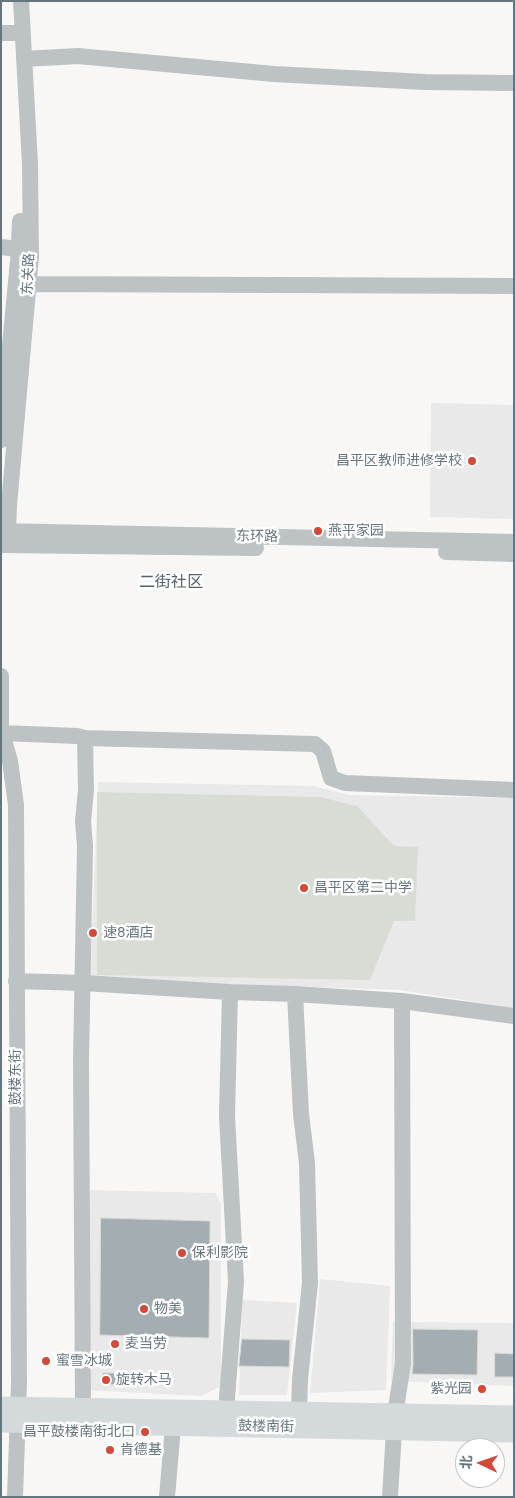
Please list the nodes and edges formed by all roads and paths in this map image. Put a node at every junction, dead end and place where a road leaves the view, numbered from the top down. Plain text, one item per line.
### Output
1 (10, 1) edge
2 (21, 1) edge
3 (12, 33) edge
4 (24, 59) junction
5 (514, 83) edge
6 (1, 247) edge
7 (19, 249) junction
8 (29, 284) junction
9 (514, 286) edge
10 (3, 395) edge
11 (1, 440) edge
12 (3, 538) edge
13 (514, 542) edge
14 (514, 554) edge
15 (1, 676) edge
16 (2, 735) edge
17 (85, 738) junction
18 (514, 790) edge
19 (16, 982) junction
20 (83, 983) junction
21 (230, 992) junction
22 (295, 994) junction
23 (402, 1001) junction
24 (514, 1016) edge
25 (83, 1408) junction
26 (226, 1411) junction
27 (299, 1412) junction
28 (10, 1415) edge
29 (514, 1416) edge
30 (174, 1418) junction
31 (395, 1422) junction
32 (514, 1432) edge
33 (14, 1497) edge
34 (167, 1497) edge
35 (390, 1497) edge

1 - 3 street, 东关路
2 - 3 street, 东关路
3 - 4 street, 东关路
3 - 7 street, 东关路
4 - 5 street
4 - 8 street, 东关路
6 - 7 street
7 - 10 street, 东关路
8 - 9 street
8 - 12 street, 东关路
10 - 11 street, 东关路
12 - 13 street, 东环路
12 - 14 street, 东环路
15 - 16 street, 鼓楼东街
16 - 17 street
16 - 19 street, 鼓楼东街
17 - 18 street
17 - 20 street
19 - 20 street
19 - 28 street, 鼓楼东街
20 - 21 street
20 - 25 street
21 - 22 street
21 - 26 street
22 - 23 street
22 - 27 street
23 - 24 street
23 - 31 street
25 - 28 main road, 鼓楼南街
25 - 30 main road, 鼓楼南街
26 - 27 main road, 鼓楼南街
26 - 30 main road, 鼓楼南街
27 - 31 main road, 鼓楼南街
28 - 30 main road, 鼓楼南街
28 - 33 street, 鼓楼东街
29 - 31 main road, 鼓楼南街
30 - 31 main road, 鼓楼南街
30 - 34 street
31 - 32 main road, 鼓楼南街
31 - 35 street

